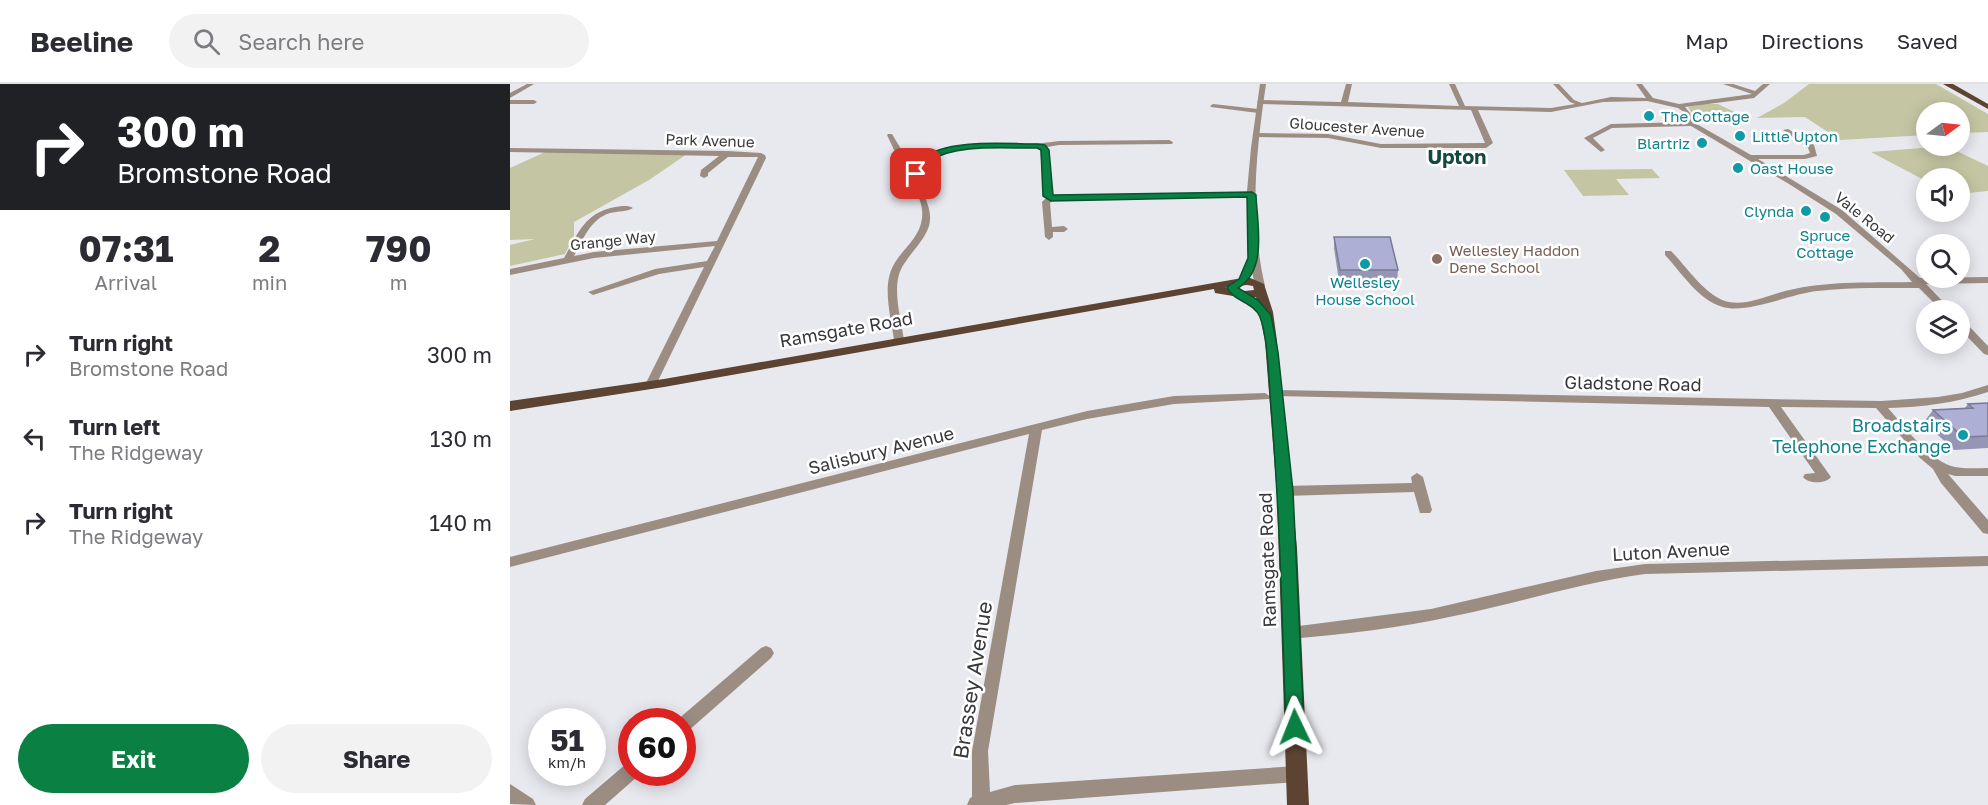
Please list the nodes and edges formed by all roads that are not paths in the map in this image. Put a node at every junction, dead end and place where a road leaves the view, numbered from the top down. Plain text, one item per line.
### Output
1 (531, 84) edge
2 (1263, 84) edge
3 (1349, 84) edge
4 (1452, 84) edge
5 (1556, 84) edge
6 (1639, 84) edge
7 (1726, 84) edge
8 (1947, 84) edge
9 (1768, 85) edge
10 (1756, 93) junction
11 (510, 96) edge
12 (1652, 101) junction
13 (510, 102) edge
14 (534, 102) dead end
15 (1344, 105) junction
16 (1582, 105) junction
17 (1259, 106) junction
18 (1679, 106) junction
19 (1988, 107) edge
20 (1463, 108) junction
21 (1204, 109) dead end
22 (1474, 109) junction
23 (1692, 124) junction
24 (1792, 133) dead end
25 (891, 135) dead end
26 (1257, 135) junction
27 (1580, 137) dead end
28 (1588, 138) junction
29 (1169, 142) dead end
30 (1042, 146) junction
31 (510, 150) edge
32 (1601, 150) dead end
33 (728, 153) junction
34 (1750, 157) junction
35 (926, 160) junction
36 (702, 174) dead end
37 (1252, 195) junction
38 (1051, 198) junction
39 (629, 208) dead end
40 (1064, 229) dead end
41 (720, 243) junction
42 (1668, 253) dead end
43 (1253, 258) junction
44 (568, 259) junction
45 (708, 264) junction
46 (510, 272) edge
47 (1988, 280) edge
48 (1916, 281) edge
49 (1970, 281) edge
50 (1916, 283) edge
51 (1238, 288) junction
52 (1260, 288) junction
53 (1923, 288) edge
54 (593, 292) dead end
55 (1936, 300) edge
56 (1266, 315) junction
57 (1970, 333) edge
58 (899, 340) junction
59 (1988, 352) edge
60 (651, 385) junction
61 (1988, 388) edge
62 (1270, 395) junction
63 (1772, 403) junction
64 (1878, 404) junction
65 (510, 406) edge
66 (1036, 430) junction
67 (1938, 466) junction
68 (1988, 472) edge
69 (1809, 477) dead end
70 (1285, 491) junction
71 (1425, 510) dead end
72 (1988, 529) edge
73 (1988, 561) edge
74 (510, 562) edge
75 (1291, 633) junction
76 (766, 653) dead end
77 (696, 714) edge
78 (1297, 774) junction
79 (618, 782) edge
80 (510, 793) edge
81 (978, 803) edge
82 (527, 805) edge
83 (591, 805) edge
84 (1298, 805) edge

1 - 11 street
2 - 17 street
3 - 15 street
4 - 20 street
5 - 16 street
6 - 12 street
7 - 10 street
8 - 19 main road
9 - 10 street
10 - 18 street
12 - 16 street
12 - 18 street
13 - 14 street
15 - 17 street
15 - 20 street
16 - 22 street
17 - 21 street
17 - 26 street
18 - 23 street
20 - 22 street
22 - 26 street, Gloucester Avenue
23 - 28 street
23 - 34 street, Vale Road
24 - 34 street
25 - 35 street
26 - 37 street
27 - 28 street
28 - 32 street
29 - 30 street
30 - 35 street
30 - 38 street
31 - 33 street, Park Avenue
33 - 36 street
33 - 41 street, Park Avenue
34 - 48 street, Vale Road
35 - 58 street
37 - 38 street
37 - 43 street
38 - 40 street
39 - 44 street
41 - 44 street, Grange Way
41 - 45 street, Park Avenue
42 - 50 street
43 - 51 street
43 - 52 street
44 - 46 street, Grange Way
45 - 54 street
45 - 60 street, Park Avenue
47 - 49 street
51 - 52 main road, Ramsgate Road
51 - 56 main road
51 - 58 main road, Ramsgate Road
52 - 56 main road, Ramsgate Road
53 - 55 street, Vale Road
56 - 62 main road, Ramsgate Road
57 - 59 street
58 - 60 main road, Ramsgate Road
60 - 65 main road, Ramsgate Road
61 - 64 street, Gladstone Road
62 - 63 street, Gladstone Road
62 - 66 street, Salisbury Avenue
62 - 70 main road, Ramsgate Road
63 - 64 street, Gladstone Road
63 - 69 street
64 - 67 street
66 - 74 street, Salisbury Avenue
66 - 81 street, Brassey Avenue
67 - 68 street
67 - 72 street
70 - 71 street
70 - 75 main road, Ramsgate Road
73 - 75 street, Luton Avenue
75 - 78 main road, Ramsgate Road
76 - 77 street
78 - 81 street, Brassey Avenue
78 - 84 main road, Ramsgate Road
79 - 83 street
80 - 82 street

